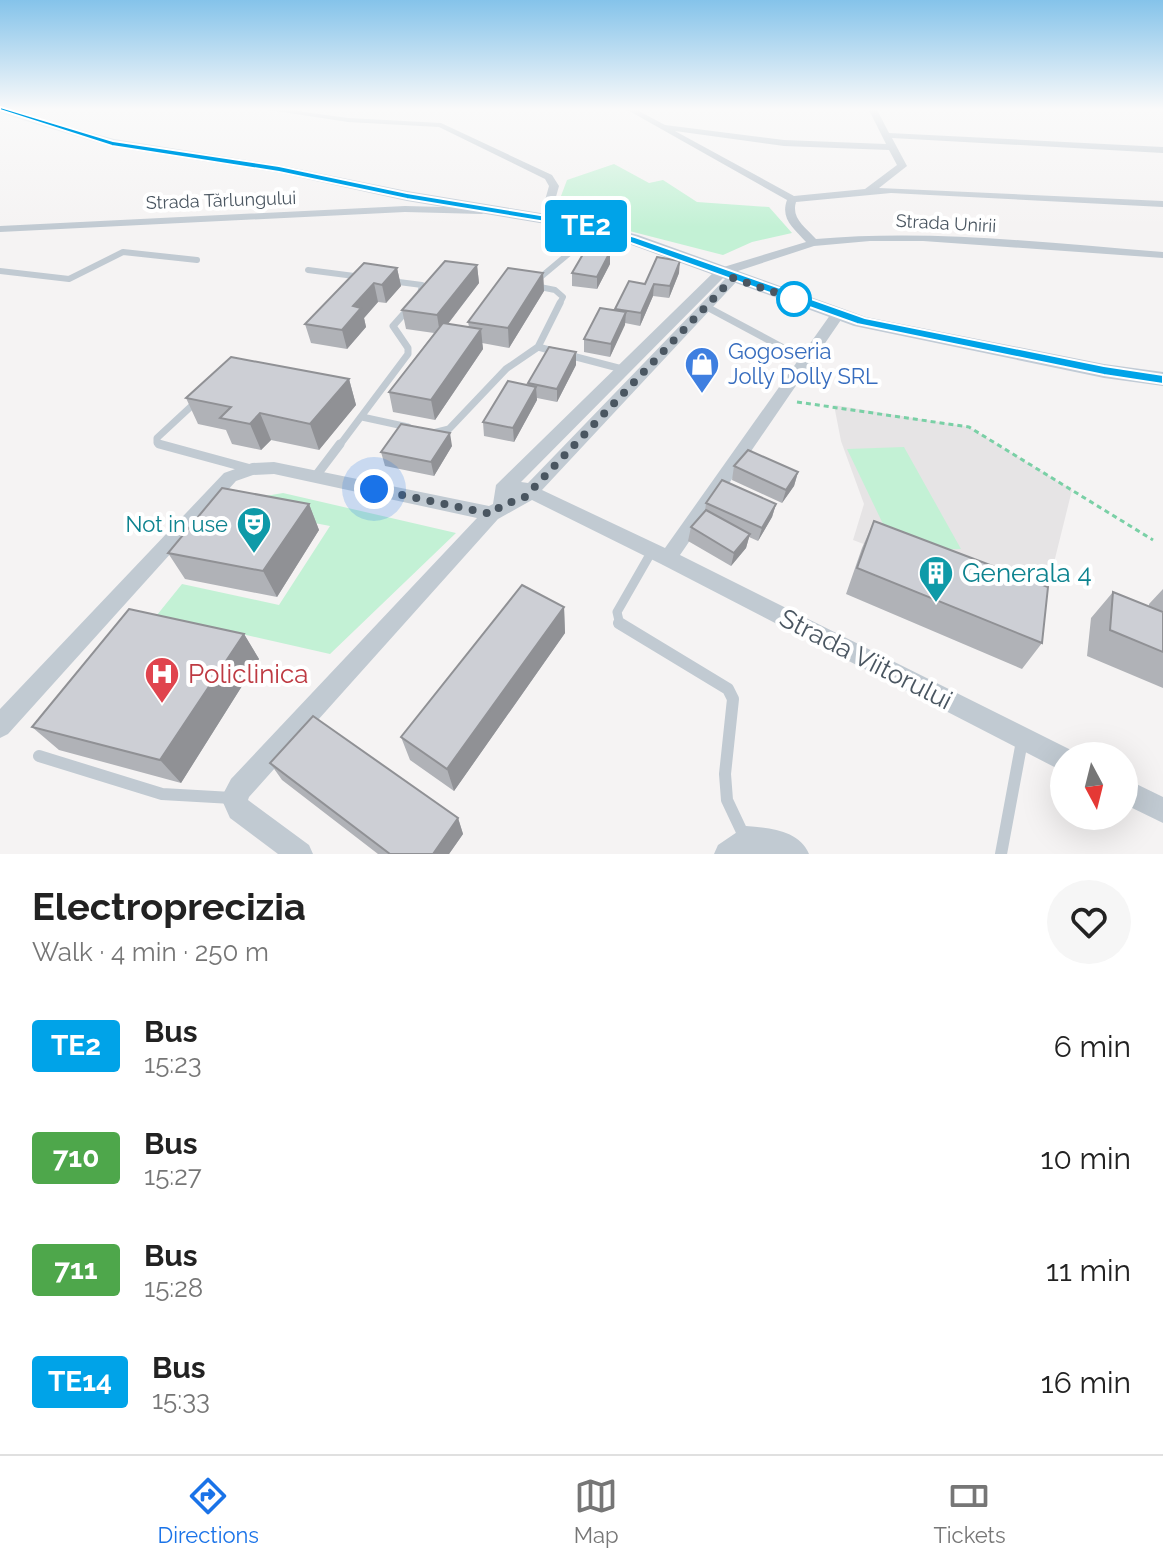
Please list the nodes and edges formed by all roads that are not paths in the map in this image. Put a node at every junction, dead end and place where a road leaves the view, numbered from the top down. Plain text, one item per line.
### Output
1 (892, 147) edge
2 (143, 148) edge
3 (484, 148) edge
4 (695, 148) edge
5 (1123, 148) edge
6 (1163, 150) edge
7 (869, 191) junction
8 (792, 199) junction
9 (1163, 204) edge
10 (492, 210) junction
11 (545, 218) junction
12 (0, 229) edge
13 (585, 240) dead end
14 (813, 243) junction
15 (1163, 255) edge
16 (197, 260) dead end
17 (308, 270) dead end
18 (2, 273) edge
19 (728, 274) junction
20 (705, 306) junction
21 (838, 314) junction
22 (538, 347) junction
23 (806, 360) junction
24 (622, 369) junction
25 (1163, 379) edge
26 (209, 390) edge
27 (362, 417) junction
28 (252, 469) junction
29 (315, 477) junction
30 (520, 487) junction
31 (497, 510) junction
32 (660, 554) junction
33 (0, 726) edge
34 (1022, 739) junction
35 (1050, 753) edge
36 (39, 756) dead end
37 (234, 798) junction
38 (1138, 798) edge
39 (1163, 810) edge
40 (737, 846) edge
41 (300, 854) edge
42 (796, 854) edge
43 (1001, 854) edge

1 - 7 street
2 - 10 main road
3 - 11 street
4 - 8 street
5 - 6 street
7 - 8 street
7 - 9 street
8 - 14 street
10 - 11 main road
10 - 12 street, Strada Tărlungului
11 - 19 main road
13 - 22 lane
14 - 15 street, Strada Unirii
14 - 19 street, Strada Unirii
16 - 18 lane
17 - 27 lane
19 - 20 street
19 - 21 main road
19 - 24 street
20 - 23 lane
20 - 30 street
21 - 23 street
21 - 25 main road
22 - 24 lane
22 - 27 lane
23 - 32 street
24 - 30 street
26 - 28 lane
27 - 29 lane
28 - 29 street
28 - 33 street
29 - 31 street
30 - 31 street
30 - 32 street, Strada Viitorului
31 - 37 street
32 - 34 street, Strada Viitorului
32 - 40 lane
34 - 35 street, Strada Viitorului
34 - 43 lane
36 - 37 lane
37 - 41 street
38 - 39 street
40 - 42 street

